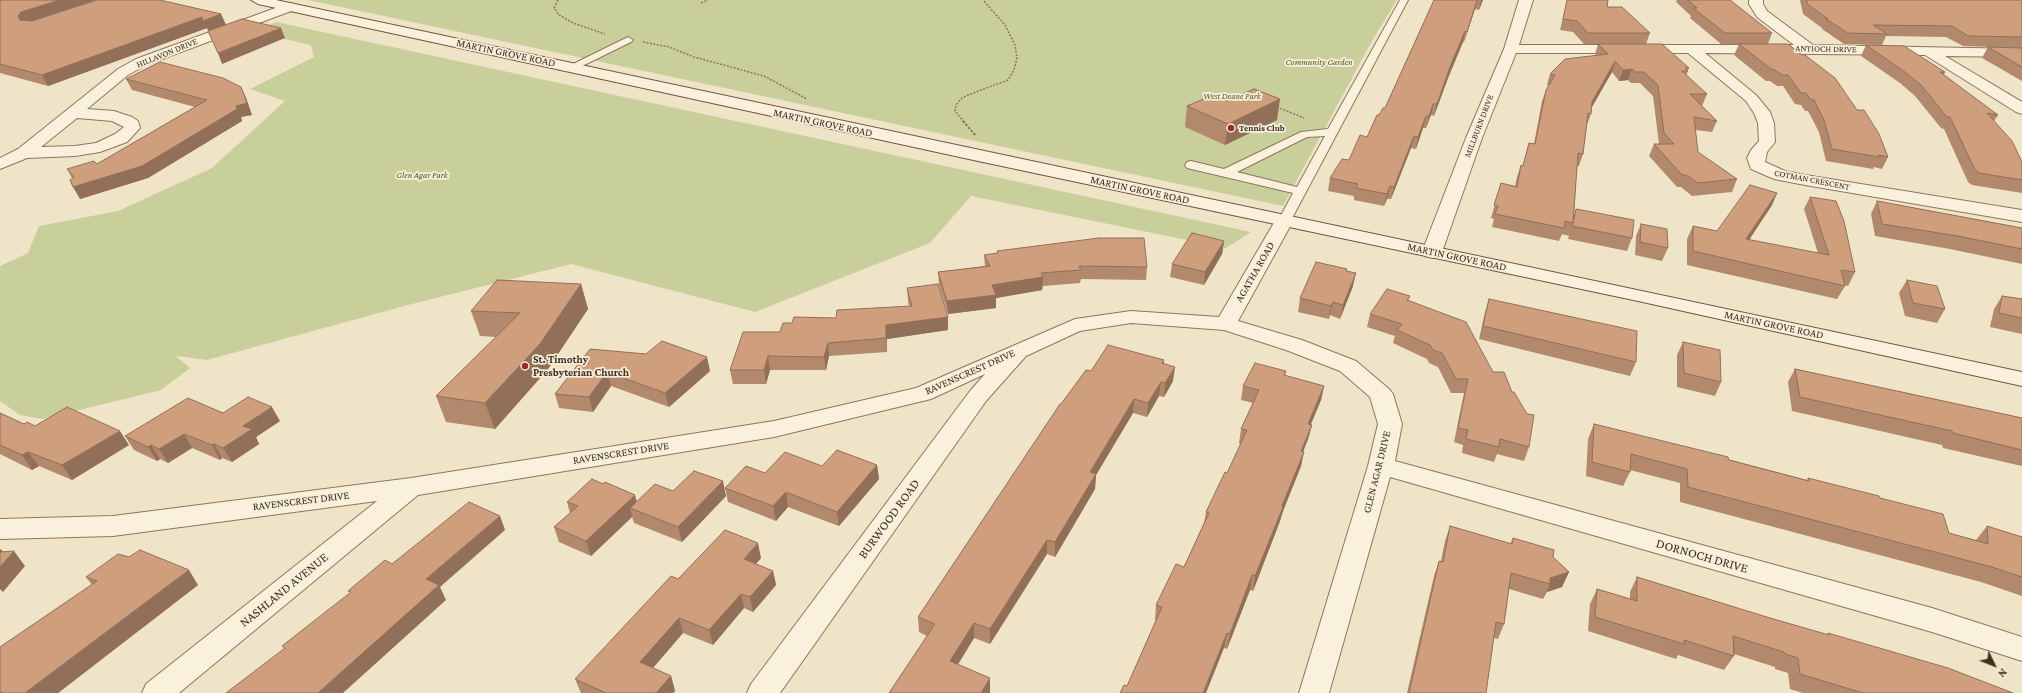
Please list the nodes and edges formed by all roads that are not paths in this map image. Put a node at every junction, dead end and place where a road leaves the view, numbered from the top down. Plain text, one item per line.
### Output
1 (258, 0) edge
2 (1404, 0) edge
3 (1526, 0) edge
4 (1756, 0) edge
5 (289, 7) junction
6 (628, 40) road end
7 (1510, 48) junction
8 (1690, 48) junction
9 (1810, 49) junction
10 (1928, 52) junction
11 (2022, 53) edge
12 (572, 67) junction
13 (2022, 109) edge
14 (75, 113) junction
15 (1333, 131) junction
16 (24, 153) junction
17 (0, 164) edge
18 (1191, 165) dead end
19 (1224, 174) junction
20 (1300, 192) junction
21 (2022, 216) edge
22 (1284, 221) junction
23 (1432, 252) junction
24 (1226, 324) junction
25 (1021, 350) junction
26 (2022, 379) edge
27 (1381, 466) junction
28 (411, 487) junction
29 (0, 529) edge
30 (2022, 649) edge
31 (157, 693) edge
32 (762, 693) edge
33 (1314, 693) edge

1 - 5 street, MARTIN GROVE ROAD
2 - 15 lane
3 - 7 street, MILLBURN DRIVE
4 - 9 street
5 - 12 street, MARTIN GROVE ROAD
5 - 14 street, HILLAVON DRIVE
6 - 12 lane
7 - 8 street, ANTIOCH DRIVE
7 - 23 street, MILLBURN DRIVE
8 - 9 street, ANTIOCH DRIVE
8 - 21 street, COTMAN CRESCENT
9 - 10 street, ANTIOCH DRIVE
10 - 11 street, ANTIOCH DRIVE
10 - 13 street
12 - 22 street, MARTIN GROVE ROAD
14 - 16 street, HILLAVON DRIVE
14 - 16 street
15 - 19 lane
15 - 20 lane
16 - 17 street, HILLAVON DRIVE
18 - 19 lane
19 - 20 lane
20 - 22 lane
22 - 23 street, MARTIN GROVE ROAD
22 - 24 street, AGATHA ROAD
23 - 26 street, MARTIN GROVE ROAD
24 - 25 street, RAVENSCREST DRIVE
24 - 27 street, GLEN AGAR DRIVE
25 - 28 street, RAVENSCREST DRIVE
25 - 32 street, BURWOOD ROAD
27 - 30 street, DORNOCH DRIVE
27 - 33 street, GLEN AGAR DRIVE
28 - 29 street, RAVENSCREST DRIVE
28 - 31 street, NASHLAND AVENUE

